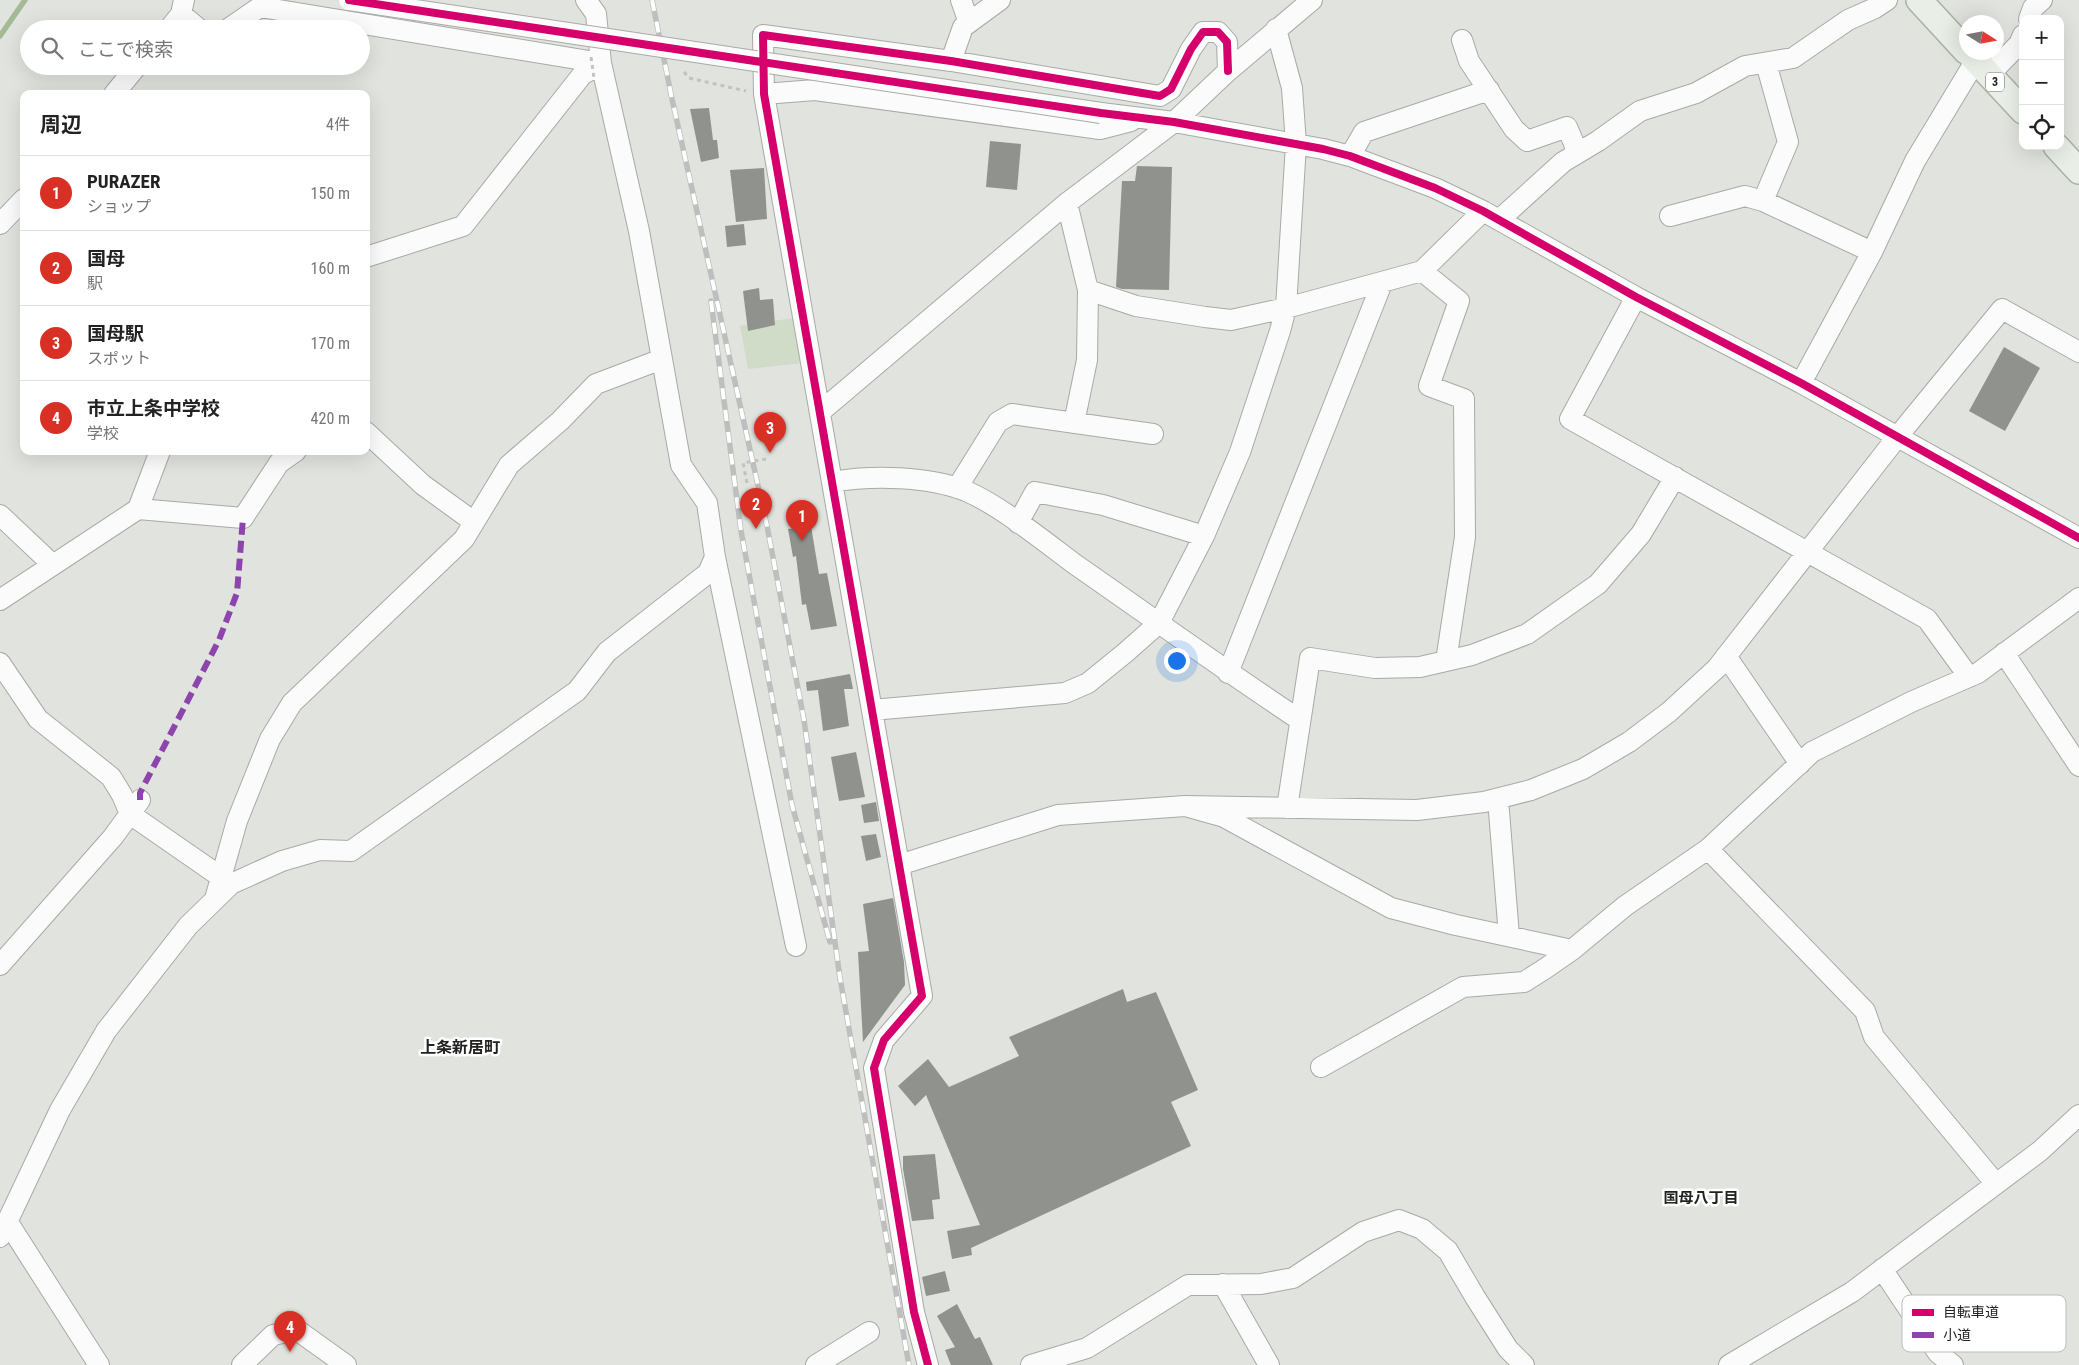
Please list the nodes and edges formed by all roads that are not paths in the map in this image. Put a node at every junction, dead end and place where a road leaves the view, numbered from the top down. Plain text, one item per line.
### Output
1 (349, 0) edge
2 (586, 0) edge
3 (961, 0) edge
4 (1000, 0) edge
5 (1312, 0) edge
6 (1887, 0) edge
7 (1919, 0) edge
8 (2042, 0) edge
9 (2030, 15) edge
10 (241, 20) edge
11 (334, 20) edge
12 (969, 23) junction
13 (370, 26) edge
14 (1276, 29) junction
15 (1462, 40) dead end
16 (1959, 43) edge
17 (2019, 44) edge
18 (2004, 49) edge
19 (1975, 60) edge
20 (951, 61) junction
21 (1766, 63) junction
22 (595, 66) junction
23 (1228, 71) junction
24 (130, 75) edge
25 (117, 90) edge
26 (1489, 90) junction
27 (764, 94) junction
28 (2019, 107) edge
29 (1142, 118) junction
30 (1174, 122) junction
31 (1296, 144) junction
32 (2060, 150) edge
33 (1578, 153) junction
34 (1350, 156) junction
35 (2079, 171) edge
36 (1763, 201) junction
37 (20, 203) edge
38 (1067, 203) junction
39 (1491, 216) junction
40 (1670, 216) dead end
41 (0, 224) edge
42 (1872, 252) junction
43 (370, 256) edge
44 (1422, 271) junction
45 (1382, 283) junction
46 (1088, 290) junction
47 (1636, 297) junction
48 (1286, 308) junction
49 (2079, 352) edge
50 (662, 359) junction
51 (1801, 382) junction
52 (820, 412) junction
53 (1074, 423) junction
54 (1153, 434) dead end
55 (370, 436) edge
56 (1898, 436) junction
57 (158, 455) edge
58 (275, 457) edge
59 (1675, 477) junction
60 (832, 482) junction
61 (957, 488) junction
62 (138, 508) junction
63 (0, 515) edge
64 (474, 522) junction
65 (1018, 523) junction
66 (1204, 536) junction
67 (2079, 538) edge
68 (1807, 552) junction
69 (715, 557) junction
70 (53, 565) junction
71 (2079, 598) edge
72 (0, 600) edge
73 (1159, 623) junction
74 (2004, 653) junction
75 (1726, 656) junction
76 (1446, 661) junction
77 (0, 664) edge
78 (1228, 673) junction
79 (1969, 677) junction
80 (872, 710) junction
81 (1300, 720) junction
82 (1800, 764) junction
83 (2079, 766) edge
84 (1498, 799) junction
85 (1185, 806) junction
86 (135, 807) junction
87 (1287, 808) junction
88 (1708, 849) junction
89 (899, 865) junction
90 (226, 880) junction
91 (1509, 936) junction
92 (796, 946) dead end
93 (1572, 950) junction
94 (0, 965) edge
95 (1321, 1067) dead end
96 (2079, 1115) edge
97 (1996, 1184) junction
98 (3, 1229) edge
99 (1882, 1269) junction
100 (1223, 1284) junction
101 (1902, 1299) edge
102 (870, 1332) dead end
103 (1937, 1352) edge
104 (99, 1365) edge
105 (242, 1365) edge
106 (346, 1365) edge
107 (816, 1365) edge
108 (928, 1365) edge
109 (1031, 1365) edge
110 (1269, 1365) edge
111 (1524, 1365) edge
112 (1730, 1365) edge
113 (1953, 1365) edge

1 - 29 street, bridge
2 - 22 street
3 - 12 street
4 - 12 street
5 - 14 street
6 - 21 street
7 - 16 main road, 3
8 - 9 street
10 - 11 street
12 - 20 street
13 - 22 street
14 - 23 street
14 - 31 street
15 - 26 street
17 - 18 street
19 - 28 main road, 3
19 - 42 street
20 - 23 street
20 - 27 street
21 - 33 street
21 - 36 street
22 - 43 street
22 - 50 street
23 - 30 street
24 - 25 street
26 - 33 street
26 - 34 street
27 - 29 street
27 - 52 street
29 - 30 street
30 - 31 street
30 - 38 street
31 - 34 street
31 - 48 street
32 - 35 main road
33 - 39 street
34 - 39 street
36 - 40 street
36 - 42 street
37 - 41 street
38 - 46 street
38 - 52 street
39 - 44 street
39 - 47 street
42 - 51 street
44 - 45 street
44 - 76 street
45 - 48 street
45 - 78 street
46 - 48 street
46 - 53 street
47 - 51 street
47 - 59 street
48 - 66 street
49 - 56 street
50 - 64 street
50 - 69 street
51 - 56 street
52 - 60 street
53 - 54 street
53 - 61 street
55 - 64 street
56 - 67 street
56 - 68 street
57 - 62 street
58 - 62 street
59 - 68 street
59 - 76 street
60 - 61 street
60 - 80 street
61 - 65 street
62 - 70 street
63 - 70 street
64 - 90 street
65 - 66 street
65 - 73 street
66 - 73 street
68 - 75 street
68 - 79 street
69 - 90 street
69 - 92 street
70 - 72 street
71 - 74 street
73 - 78 street
73 - 80 street
74 - 79 street
74 - 83 street
75 - 82 street
75 - 84 street
76 - 81 street
77 - 86 street
78 - 81 street
79 - 82 street
80 - 89 street
81 - 87 street
82 - 88 street
84 - 87 street
84 - 91 street
85 - 87 street
85 - 89 street
85 - 91 street
86 - 90 street
86 - 94 street
88 - 93 street
88 - 97 street
89 - 108 street
90 - 98 street
91 - 93 street
93 - 95 street
96 - 97 street
97 - 99 street
98 - 104 street
99 - 101 street
99 - 112 street
100 - 109 street
100 - 110 street
100 - 111 street
102 - 107 street
103 - 113 street
105 - 106 street

